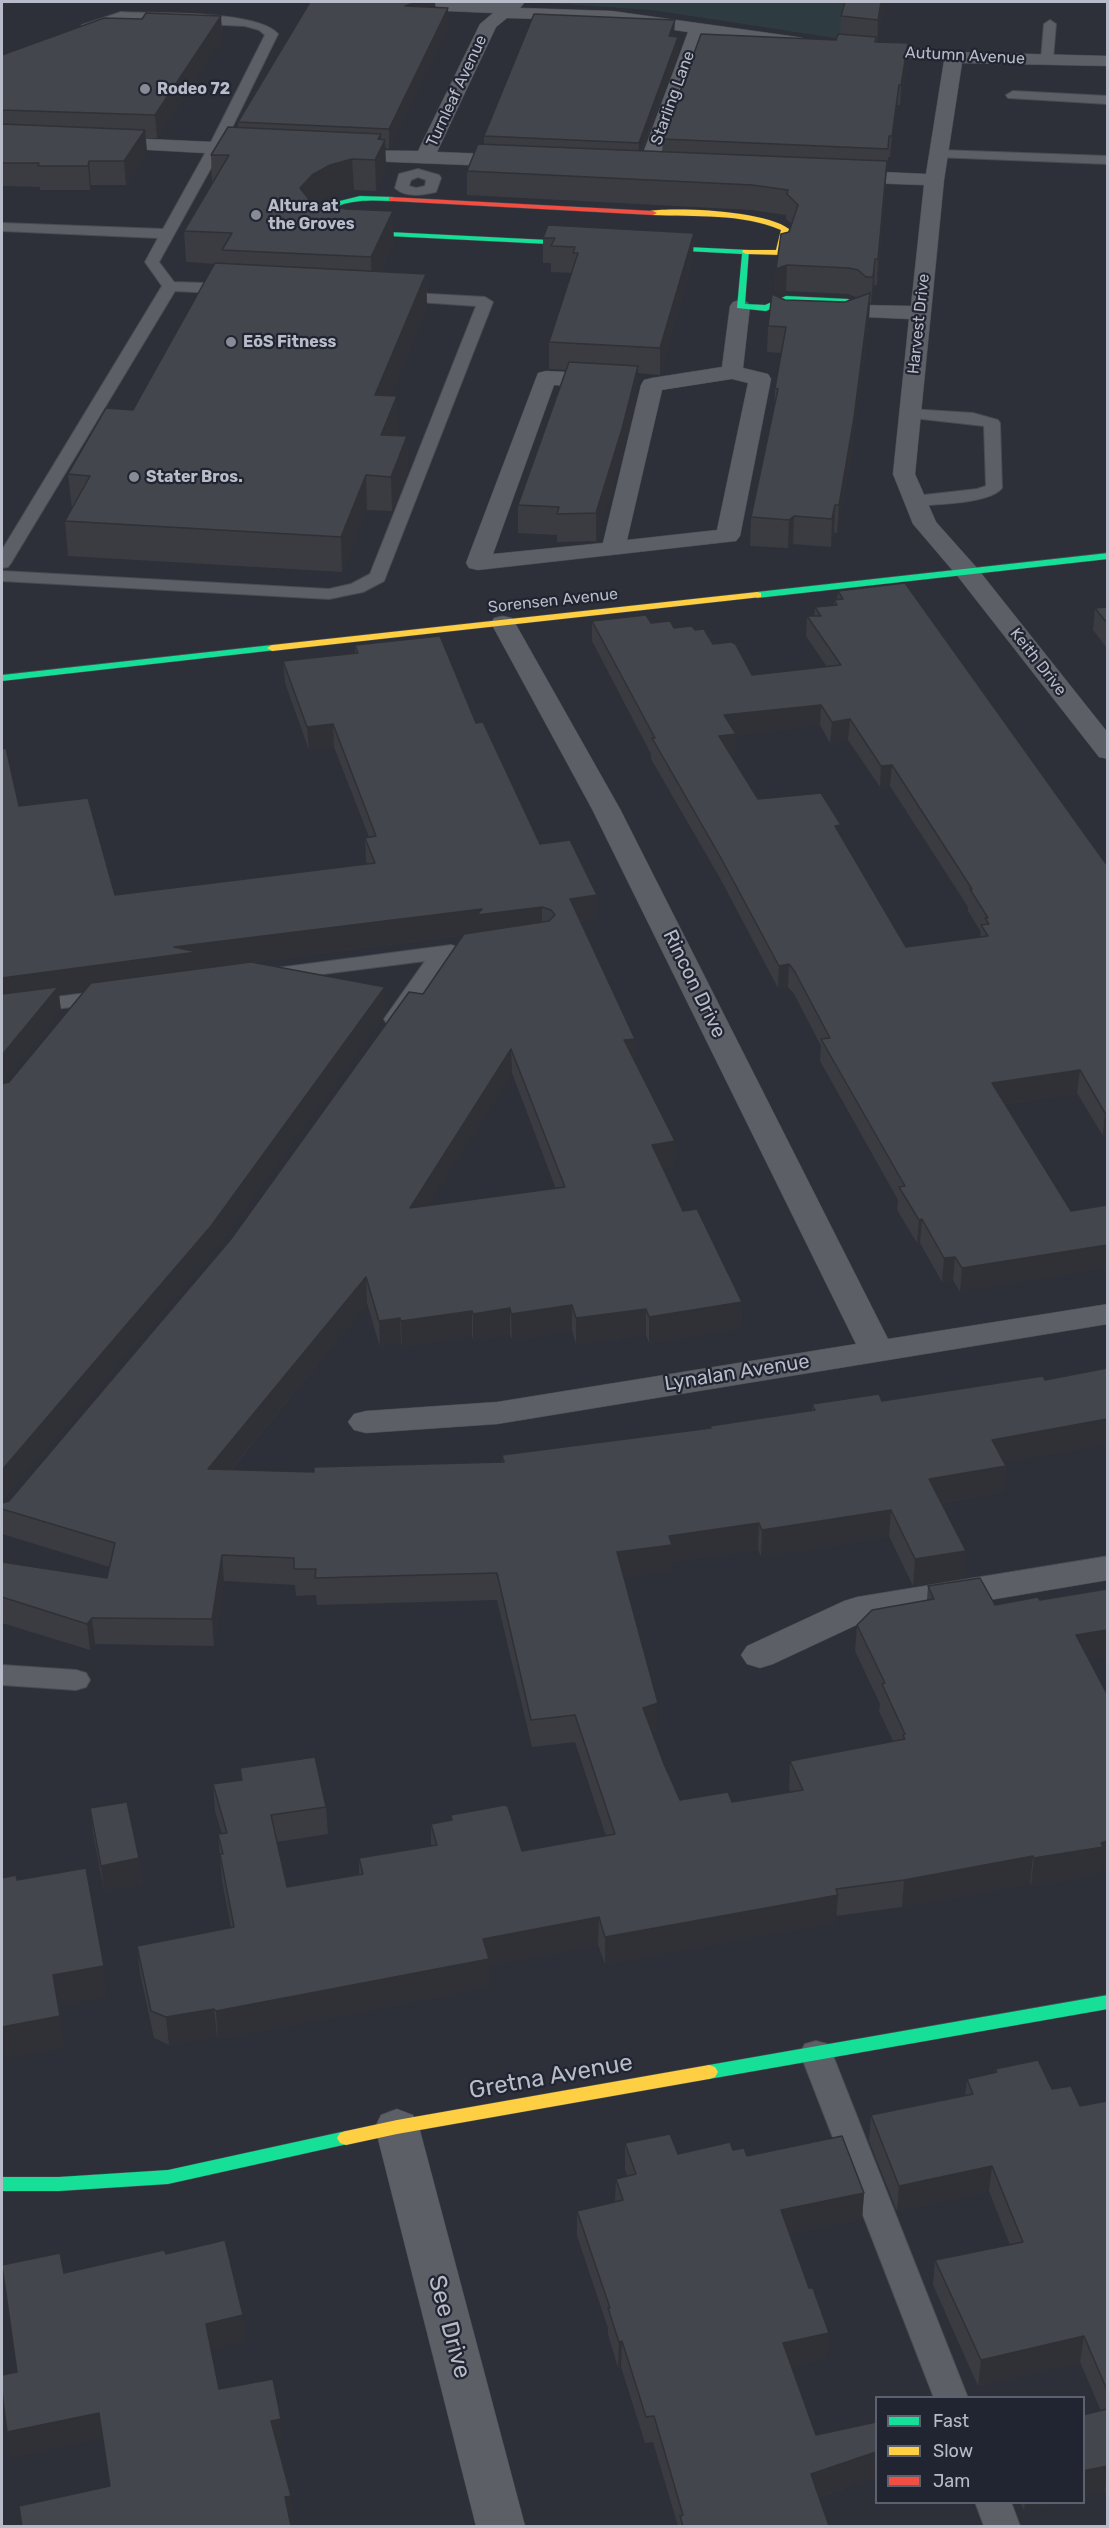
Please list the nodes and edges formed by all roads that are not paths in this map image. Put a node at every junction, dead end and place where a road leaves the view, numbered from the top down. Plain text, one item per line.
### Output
1 (354, 2) edge
2 (509, 7) edge
3 (1050, 24) dead end
4 (698, 28) junction
5 (77, 31) edge
6 (818, 44) edge
7 (841, 47) edge
8 (954, 57) junction
9 (1047, 60) junction
10 (1107, 61) edge
11 (1013, 96) dead end
12 (1107, 100) edge
13 (81, 142) edge
14 (215, 148) junction
15 (274, 151) edge
16 (320, 153) edge
17 (940, 154) junction
18 (1107, 160) edge
19 (531, 162) edge
20 (422, 166) junction
21 (624, 166) edge
22 (648, 167) junction
23 (672, 168) edge
24 (827, 175) edge
25 (934, 180) junction
26 (416, 196) junction
27 (2, 227) edge
28 (167, 234) junction
29 (606, 245) edge
30 (629, 246) edge
31 (746, 252) junction
32 (170, 286) junction
33 (251, 290) edge
34 (380, 296) edge
35 (740, 306) junction
36 (766, 308) joint
37 (920, 313) junction
38 (732, 372) junction
39 (652, 384) junction
40 (910, 414) junction
41 (915, 501) junction
42 (613, 549) junction
43 (1107, 556) edge
44 (2, 564) edge
45 (968, 573) junction
46 (2, 576) edge
47 (503, 623) junction
48 (2, 678) edge
49 (1105, 745) edge
50 (476, 948) edge
51 (442, 952) junction
52 (246, 978) edge
53 (131, 993) edge
54 (85, 999) junction
55 (2, 1010) edge
56 (62, 1027) edge
57 (381, 1038) edge
58 (1107, 1314) edge
59 (876, 1350) junction
60 (366, 1422) dead end
61 (1107, 1568) edge
62 (760, 1655) dead end
63 (2, 1676) edge
64 (76, 1680) dead end
65 (1107, 2002) edge
66 (816, 2053) junction
67 (397, 2127) junction
68 (2, 2184) edge
69 (951, 2396) edge
70 (994, 2504) edge
71 (501, 2526) edge
72 (1002, 2526) edge

1 - 2 street
2 - 4 street
2 - 20 street, Turnleaf Avenue
3 - 9 lane
4 - 6 street
4 - 22 street, Starling Lane
5 - 14 lane
7 - 8 street, Autumn Avenue
8 - 9 street, Autumn Avenue
8 - 17 street, Harvest Drive
9 - 10 street, Autumn Avenue
11 - 12 lane
13 - 14 street
14 - 15 street
14 - 28 lane
16 - 20 street
17 - 18 lane
17 - 25 street, Harvest Drive
19 - 20 street
20 - 26 lane
21 - 22 street
22 - 23 street
24 - 25 street
25 - 37 street, Harvest Drive
26 - 29 street
26 - 31 street
27 - 28 lane
28 - 32 lane
30 - 31 street
31 - 35 street
32 - 33 lane
32 - 44 lane
34 - 46 lane
35 - 36 street
35 - 38 street
36 - 37 street
37 - 40 street, Harvest Drive
38 - 39 street
38 - 42 street
39 - 42 street
39 - 42 street
40 - 41 street, Harvest Drive
40 - 41 lane
41 - 45 street, Harvest Drive
43 - 45 street, Sorensen Avenue
45 - 47 street, Sorensen Avenue
45 - 49 street, Keith Drive
47 - 48 street, Sorensen Avenue
47 - 59 street, Rincon Drive
50 - 51 lane
51 - 52 lane
51 - 57 lane
53 - 54 lane
54 - 55 lane
54 - 56 lane
58 - 59 street, Lynalan Avenue
59 - 60 street, Lynalan Avenue
61 - 62 street
63 - 64 lane
65 - 66 street, Gretna Avenue
66 - 67 street, Gretna Avenue
66 - 69 lane
67 - 68 street, Gretna Avenue
67 - 71 street, See Drive
70 - 72 lane

